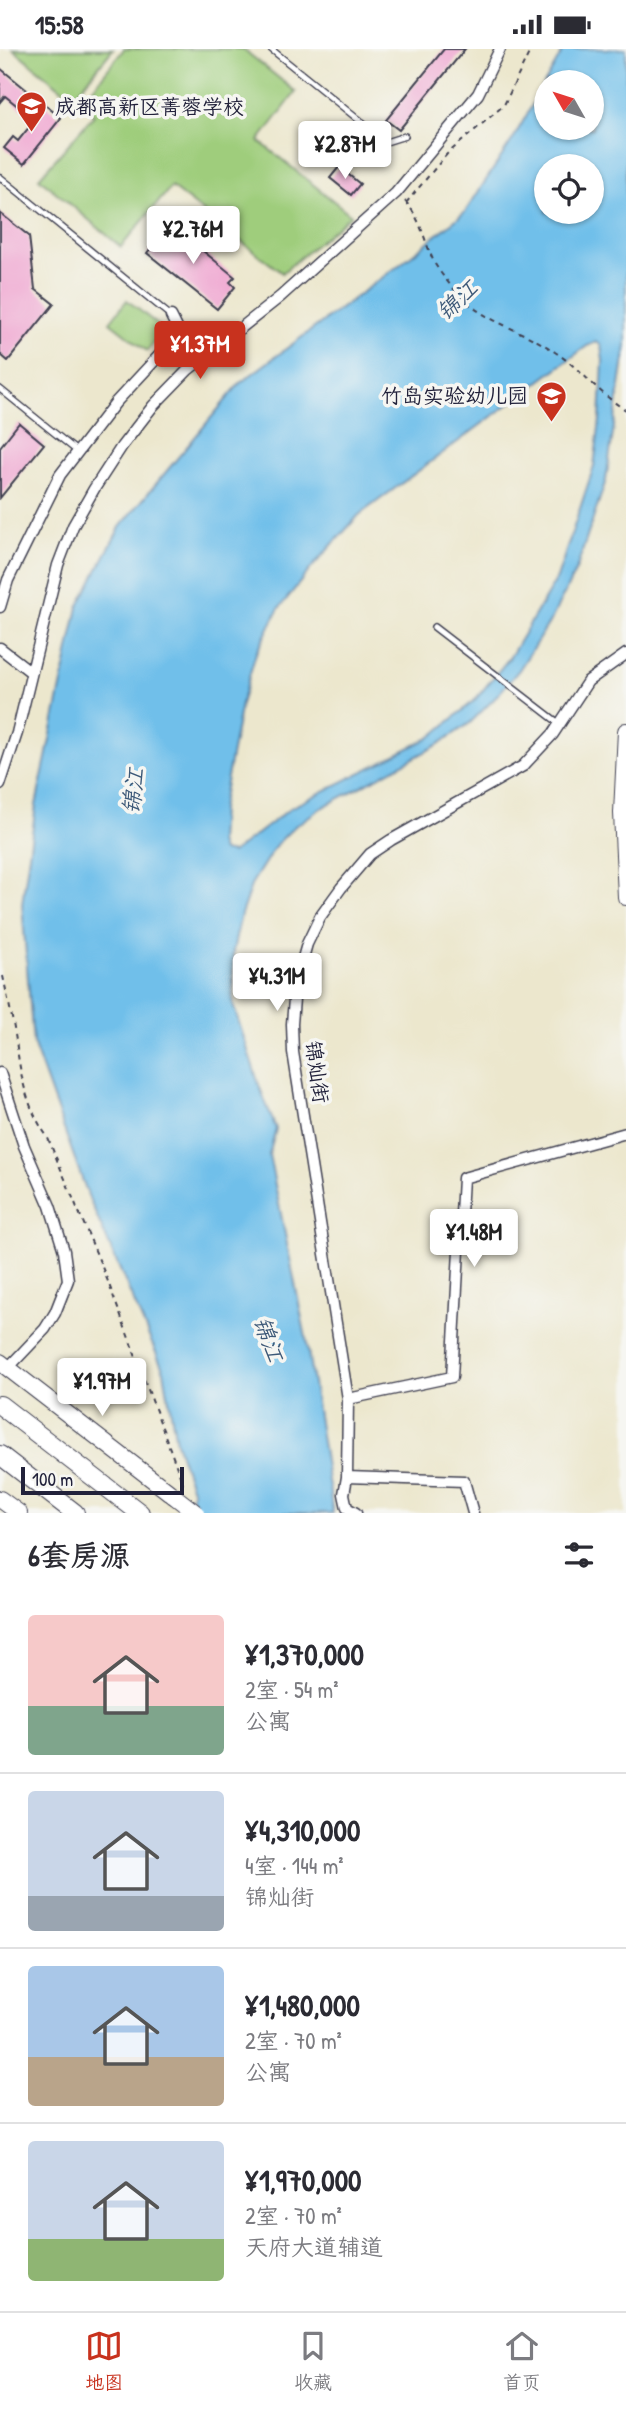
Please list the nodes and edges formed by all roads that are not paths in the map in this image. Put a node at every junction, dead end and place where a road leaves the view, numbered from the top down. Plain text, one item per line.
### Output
1 (271, 49) edge
2 (500, 49) edge
3 (405, 136) dead end
4 (0, 177) edge
5 (171, 316) joint
6 (0, 389) edge
7 (78, 452) junction
8 (4, 577) edge
9 (0, 607) edge
10 (434, 628) dead end
11 (0, 648) edge
12 (626, 654) edge
13 (31, 672) junction
14 (559, 724) junction
15 (626, 731) edge
16 (0, 785) edge
17 (626, 897) edge
18 (0, 1073) edge
19 (626, 1133) edge
20 (4, 1365) edge
21 (348, 1399) junction
22 (0, 1405) edge
23 (0, 1455) edge
24 (347, 1477) junction
25 (0, 1499) edge
26 (19, 1513) edge
27 (75, 1513) edge
28 (140, 1513) edge
29 (196, 1513) edge
30 (356, 1513) edge
31 (473, 1513) edge

1 - 3 lane
2 - 13 street
4 - 5 lane
5 - 7 street
6 - 7 lane
7 - 8 street
8 - 9 street
10 - 14 lane
11 - 13 street
12 - 14 street, 锦灿街
13 - 16 street
14 - 21 street, 锦灿街
15 - 17 street
18 - 20 street
19 - 21 street
20 - 29 street, bridge
21 - 24 street, 锦灿街
22 - 28 main road
23 - 27 main road
24 - 30 street, 锦灿街
24 - 31 street
25 - 26 street

